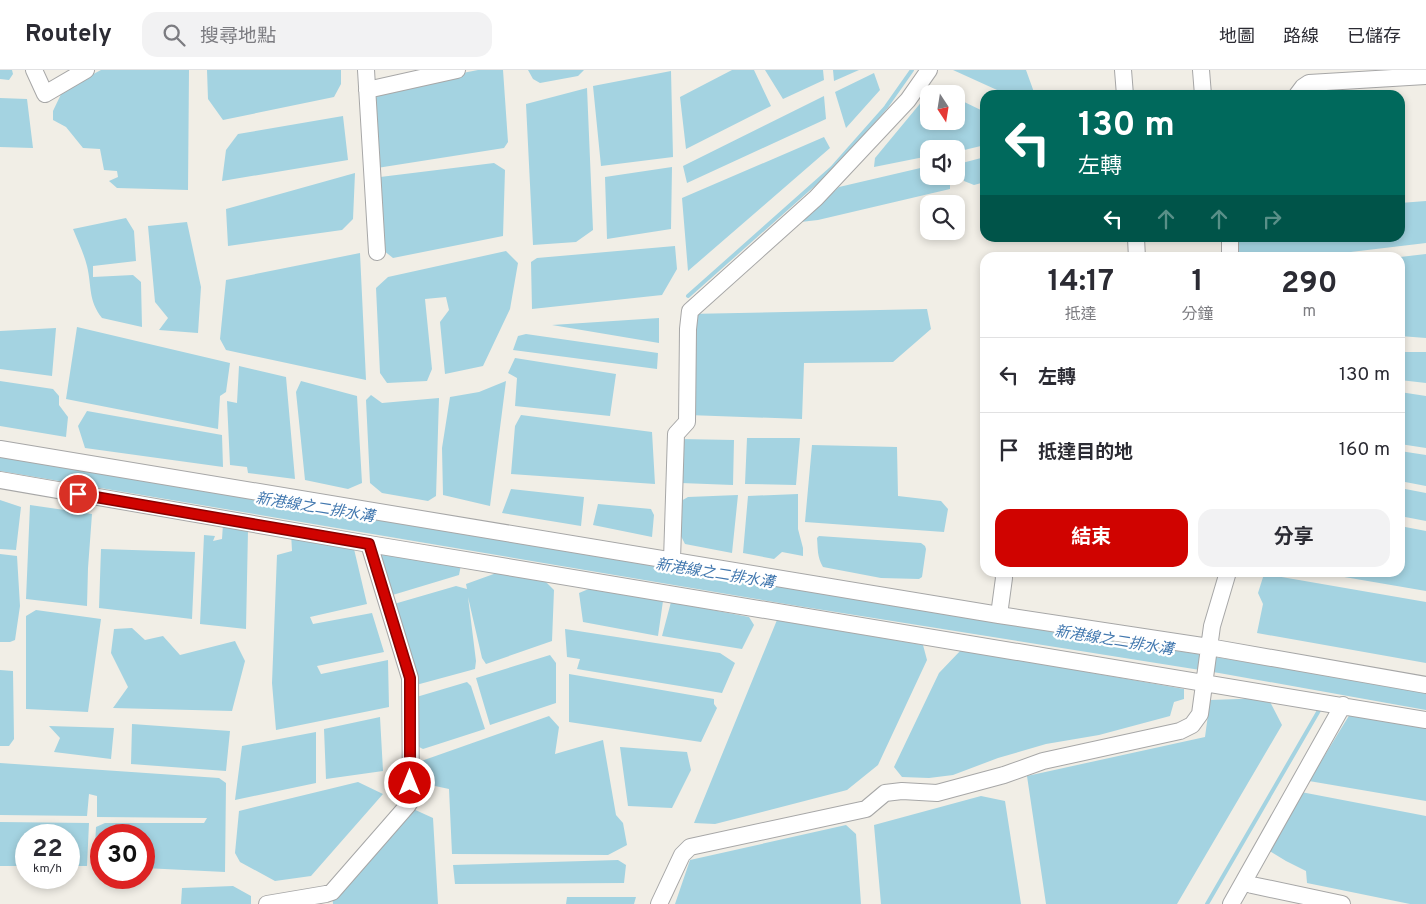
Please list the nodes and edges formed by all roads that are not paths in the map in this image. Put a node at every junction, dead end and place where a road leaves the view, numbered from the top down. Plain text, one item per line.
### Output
1 (34, 70) edge
2 (86, 70) edge
3 (366, 70) edge
4 (457, 70) edge
5 (929, 70) edge
6 (1123, 70) edge
7 (1201, 70) edge
8 (1426, 76) edge
9 (368, 90) junction
10 (1125, 90) edge
11 (1203, 90) edge
12 (1300, 90) edge
13 (377, 252) dead end
14 (0, 449) edge
15 (0, 480) edge
16 (369, 544) junction
17 (672, 560) junction
18 (1004, 577) edge
19 (1227, 577) edge
20 (998, 615) junction
21 (1209, 647) junction
22 (1204, 682) junction
23 (1426, 685) edge
24 (1343, 705) junction
25 (1426, 720) edge
26 (1244, 881) junction
27 (267, 904) edge
28 (659, 904) edge
29 (1231, 904) edge
30 (1342, 904) edge

1 - 2 street
3 - 9 street
4 - 9 street
5 - 17 street
6 - 10 street
7 - 11 street
8 - 12 street
9 - 13 street
14 - 17 street
15 - 16 street
16 - 22 street
16 - 27 street
17 - 20 street
18 - 20 street
19 - 21 street
20 - 21 street
21 - 22 street
21 - 23 street
22 - 24 street
22 - 28 street
24 - 25 street
24 - 26 street
26 - 29 street
26 - 30 street

